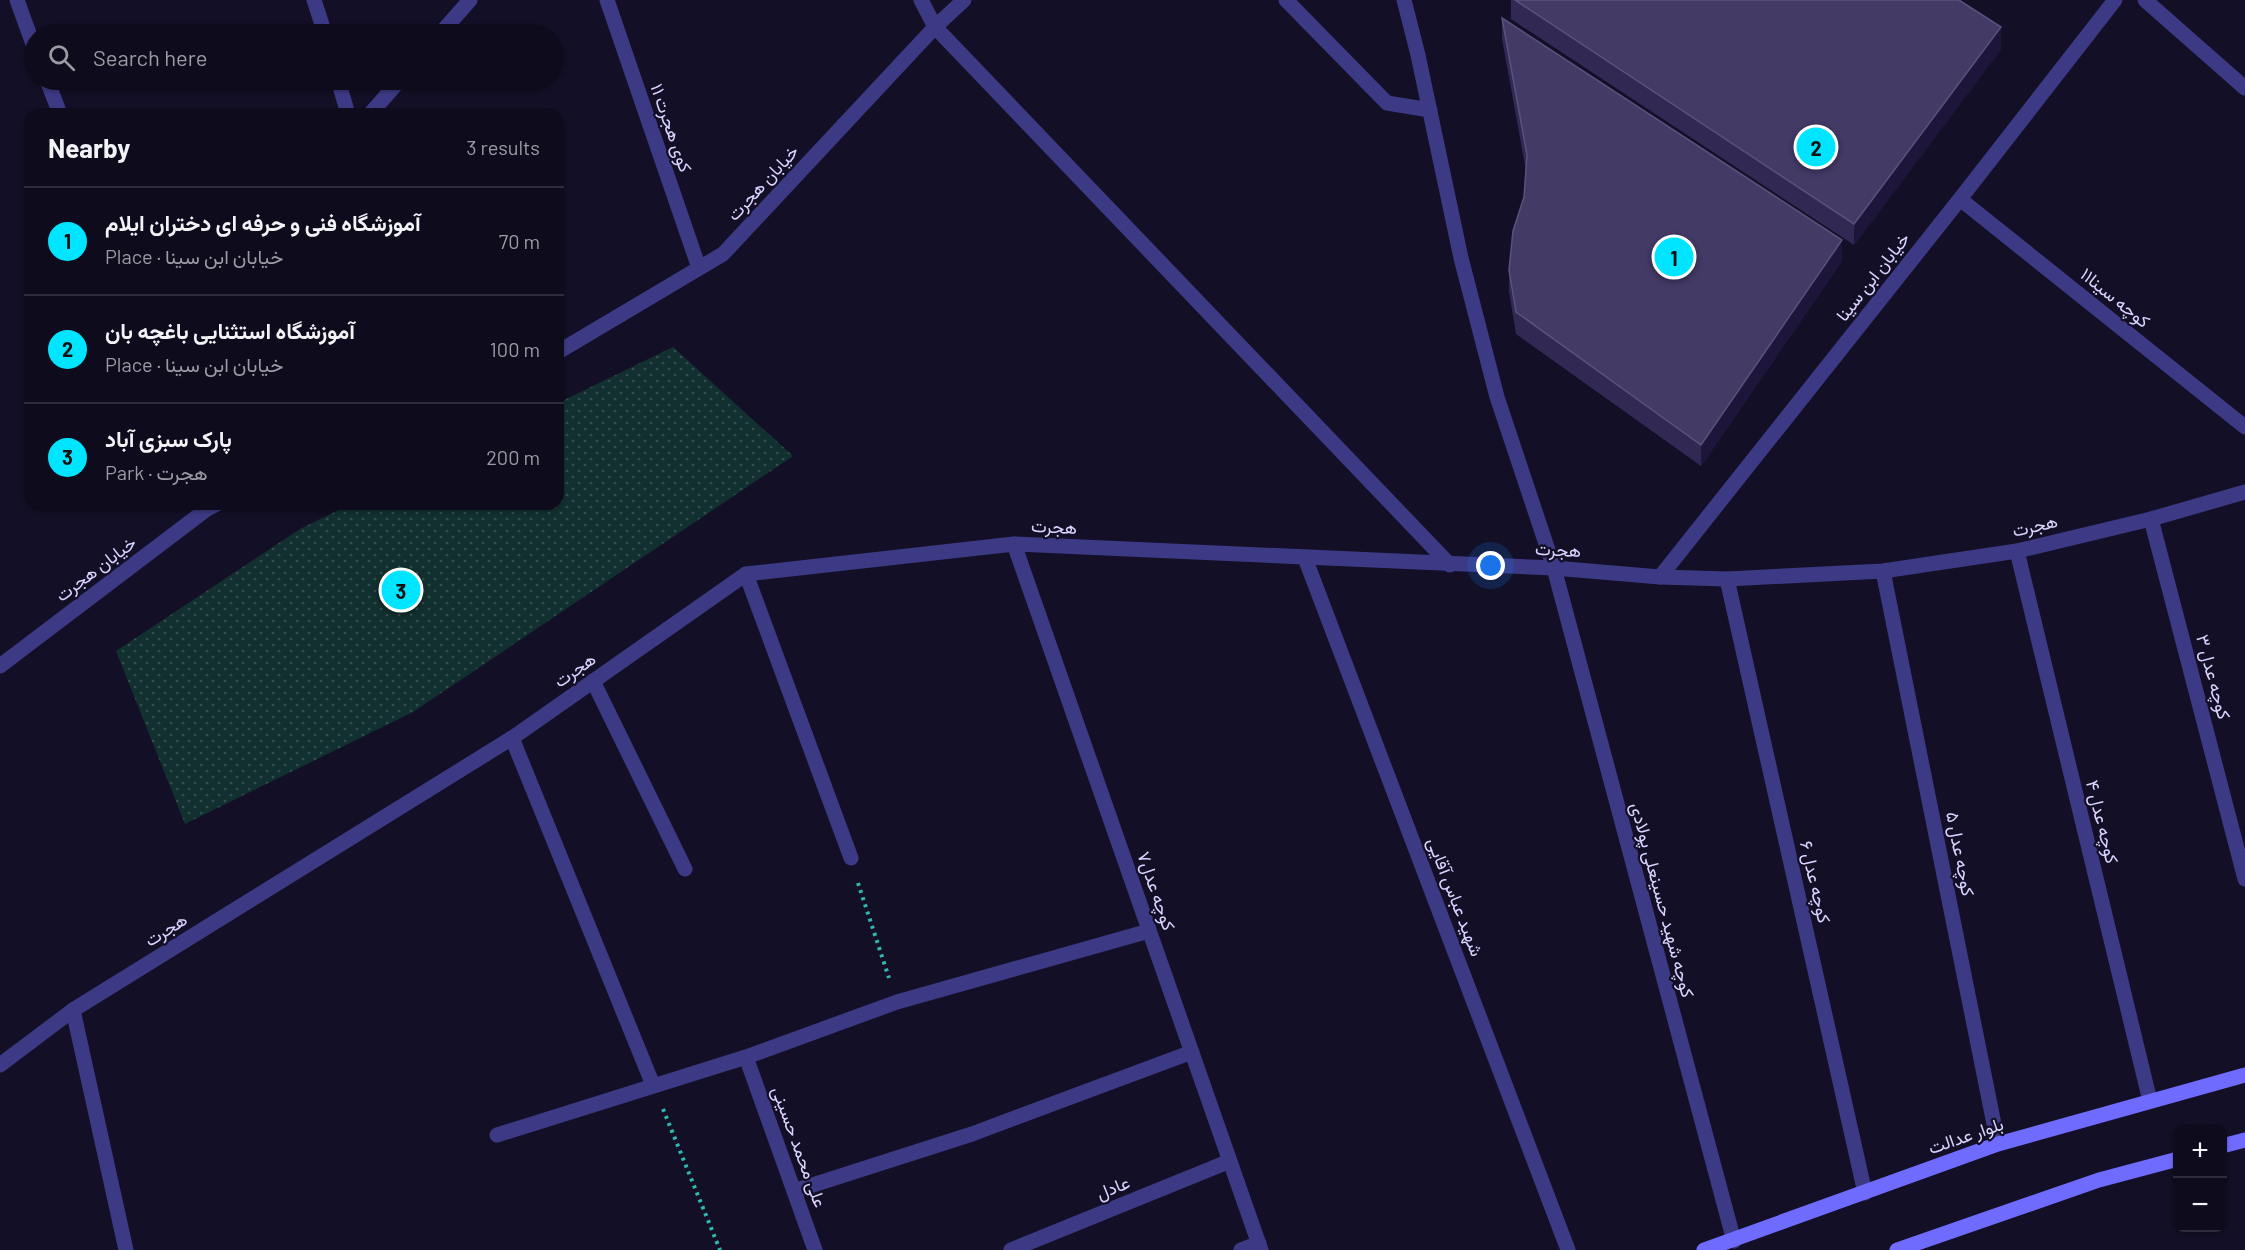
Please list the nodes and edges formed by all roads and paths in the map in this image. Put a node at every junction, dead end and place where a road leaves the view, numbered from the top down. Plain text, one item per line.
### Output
1 (17, 0) edge
2 (314, 0) edge
3 (470, 0) edge
4 (607, 0) edge
5 (921, 0) edge
6 (964, 0) edge
7 (1286, 0) edge
8 (1404, 0) edge
9 (2115, 0) edge
10 (2145, 0) edge
11 (26, 24) edge
12 (322, 24) edge
13 (449, 24) edge
14 (935, 27) junction
15 (2245, 88) edge
16 (50, 90) edge
17 (341, 90) edge
18 (391, 90) edge
19 (58, 108) edge
20 (346, 108) edge
21 (375, 108) edge
22 (1430, 110) junction
23 (1960, 199) junction
24 (699, 268) junction
25 (564, 348) edge
26 (2245, 427) edge
27 (2245, 492) edge
28 (205, 510) edge
29 (2151, 519) junction
30 (1014, 544) junction
31 (2017, 551) junction
32 (1305, 558) junction
33 (1450, 565) junction
34 (1554, 568) junction
35 (1883, 571) junction
36 (746, 574) junction
37 (1660, 577) junction
38 (1727, 579) junction
39 (0, 666) edge
40 (593, 681) junction
41 (512, 738) junction
42 (850, 858) joint
43 (685, 868) dead end
44 (2245, 879) edge
45 (1149, 931) junction
46 (897, 1002) junction
47 (73, 1010) junction
48 (1191, 1052) junction
49 (746, 1057) junction
50 (0, 1065) edge
51 (2245, 1075) edge
52 (653, 1085) junction
53 (2150, 1101) junction
54 (497, 1135) dead end
55 (2245, 1140) edge
56 (1998, 1144) junction
57 (2227, 1145) edge
58 (2173, 1160) edge
59 (1230, 1161) junction
60 (794, 1191) junction
61 (1865, 1193) junction
62 (1734, 1241) junction
63 (1260, 1247) edge
64 (126, 1250) edge
65 (720, 1250) edge
66 (815, 1250) edge
67 (1011, 1250) edge
68 (1241, 1250) edge
69 (1568, 1250) edge
70 (1704, 1250) edge
71 (1897, 1250) edge

1 - 11 street
2 - 12 street
3 - 13 street
4 - 24 street, کوی هجرت ۱۱
5 - 14 street
6 - 14 street, خیابان هجرت
7 - 22 street
8 - 22 street, کوچه شهید حسینعلی پولادی
9 - 23 street, خیابان ابن سینا
10 - 15 street
14 - 24 street, خیابان هجرت
14 - 33 street
16 - 19 street
17 - 20 street
18 - 21 street
22 - 34 street, کوچه شهید حسینعلی پولادی
23 - 26 street, کوچه سینا۱۱
23 - 37 street, خیابان ابن سینا
24 - 25 street, خیابان هجرت
27 - 29 street, هجرت
28 - 39 street, خیابان هجرت
29 - 31 street, هجرت
29 - 44 street, کوچه عدل ۳
30 - 32 street, هجرت
30 - 36 street, هجرت
30 - 45 street, کوچه عدل۷
31 - 35 street, هجرت
31 - 53 street, کوچه عدل ۴
32 - 33 street, هجرت
32 - 69 street, شهید عباس آقایی
33 - 34 street, هجرت
34 - 37 street, هجرت
34 - 62 street, کوچه شهید حسینعلی پولادی
35 - 38 street, هجرت
35 - 56 street, کوچه عدل ۵
36 - 40 street, هجرت
36 - 42 street
37 - 38 street, هجرت
38 - 61 street, کوچه عدل ۶
40 - 41 street, هجرت
40 - 43 street
41 - 47 street, هجرت
41 - 52 street
42 - 46 path
45 - 46 street
45 - 48 street, کوچه عدل۷
46 - 49 street
47 - 50 street, هجرت
47 - 64 street
48 - 59 street, کوچه عدل۷
48 - 60 street
49 - 52 street
49 - 60 street, علی محمد حسینی
51 - 53 main road, بلوار عدالت
52 - 54 street
52 - 65 path
53 - 56 main road, بلوار عدالت
55 - 57 main road
56 - 61 main road, بلوار عدالت
58 - 71 main road
59 - 63 street, کوچه عدل۷
59 - 67 street, عادل
60 - 66 street, علی محمد حسینی
61 - 62 main road, بلوار عدالت
62 - 70 main road, بلوار عدالت
63 - 68 street

